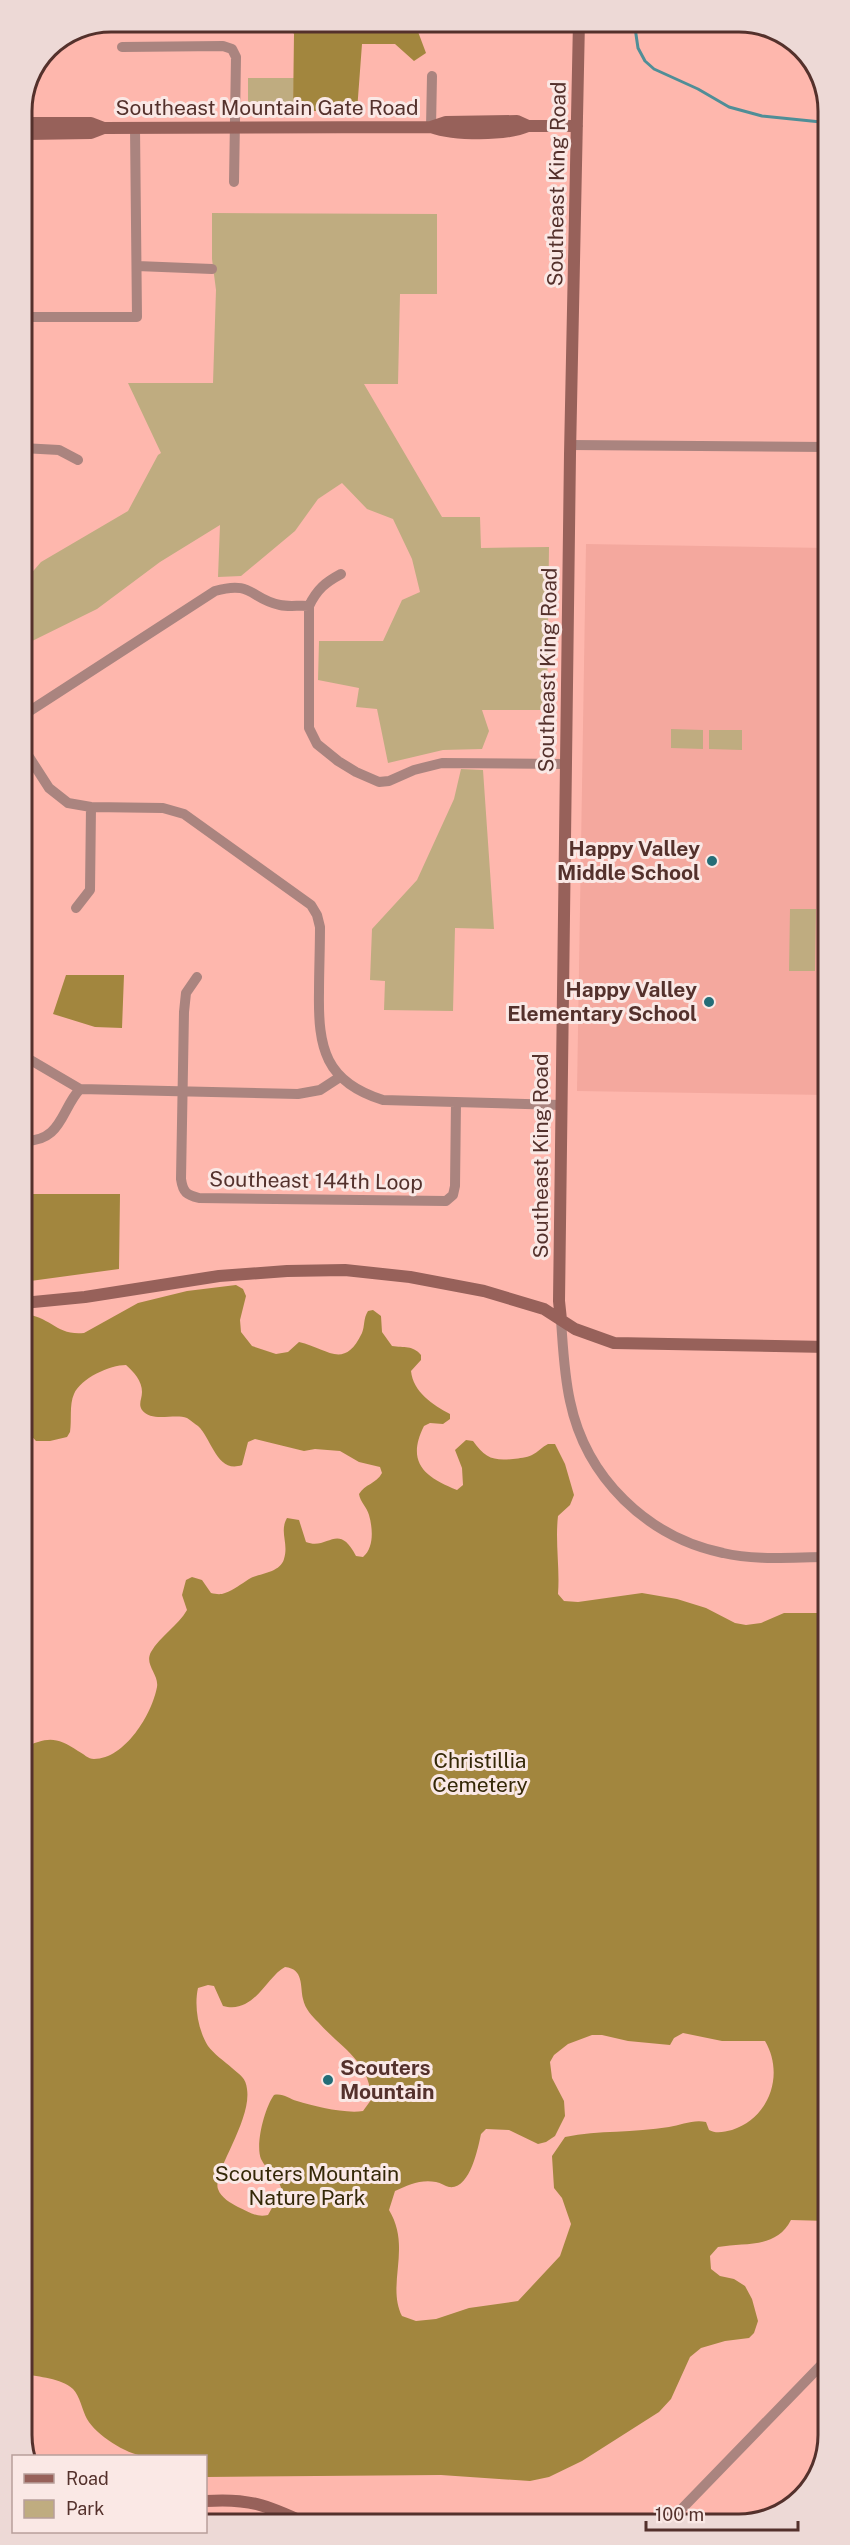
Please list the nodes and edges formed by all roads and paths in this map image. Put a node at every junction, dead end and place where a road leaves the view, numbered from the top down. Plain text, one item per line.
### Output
1 (579, 32) edge
2 (122, 47) dead end
3 (432, 76) dead end
4 (32, 123) edge
5 (578, 126) junction
6 (431, 127) junction
7 (104, 128) junction
8 (135, 128) junction
9 (236, 128) junction
10 (32, 134) edge
11 (234, 182) dead end
12 (137, 266) junction
13 (212, 269) dead end
14 (32, 317) edge
15 (571, 445) junction
16 (818, 447) edge
17 (32, 449) edge
18 (78, 460) dead end
19 (341, 574) dead end
20 (309, 606) junction
21 (32, 710) edge
22 (32, 761) edge
23 (566, 764) junction
24 (91, 807) junction
25 (76, 908) dead end
26 (197, 977) dead end
27 (32, 1060) edge
28 (340, 1077) junction
29 (80, 1089) junction
30 (182, 1092) junction
31 (456, 1102) junction
32 (560, 1105) junction
33 (32, 1140) edge
34 (32, 1302) edge
35 (561, 1320) junction
36 (818, 1347) edge
37 (818, 1557) edge
38 (818, 2368) edge
39 (207, 2501) edge
40 (284, 2513) edge
41 (678, 2514) edge

1 - 5 main road, Southeast King Road
2 - 9 street
3 - 6 street
4 - 7 main road, Southeast Mountain Gate Road
5 - 6 main road, Southeast Mountain Gate Road
5 - 15 main road, Southeast King Road
6 - 9 main road, Southeast Mountain Gate Road
7 - 8 main road, Southeast Mountain Gate Road
7 - 10 main road, Southeast Mountain Gate Road
8 - 9 main road, Southeast Mountain Gate Road
8 - 12 street
9 - 11 street
12 - 13 street
12 - 14 street
15 - 16 street
15 - 23 main road, Southeast King Road
17 - 18 street
19 - 20 street
20 - 21 street
20 - 23 street
22 - 24 street
23 - 32 main road, Southeast King Road
24 - 25 street
24 - 28 street
26 - 30 street
27 - 29 street
28 - 30 street
28 - 31 street
29 - 30 street
29 - 33 street
30 - 31 street, Southeast 144th Loop
31 - 32 street
32 - 35 main road, Southeast King Road
34 - 35 main road
35 - 36 main road
35 - 37 street
38 - 41 street
39 - 40 main road

